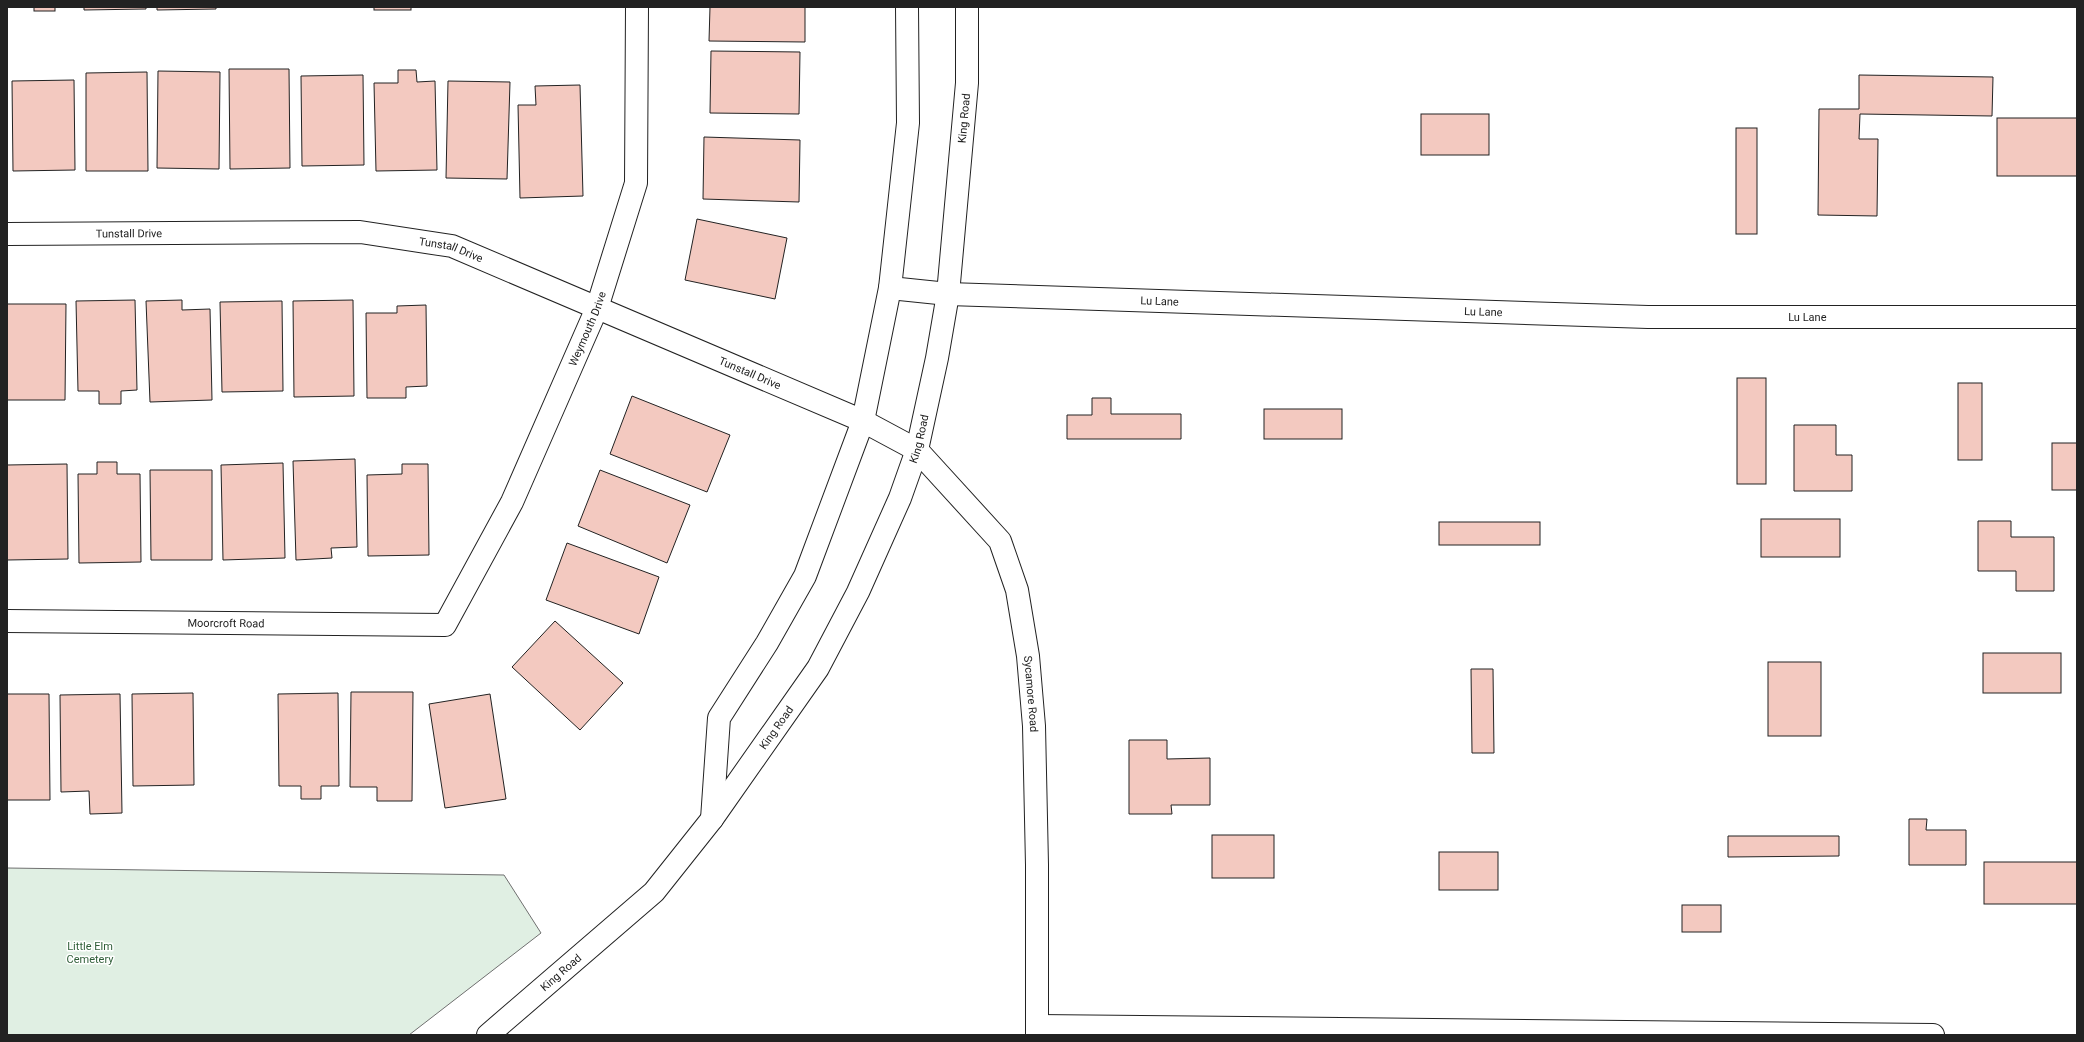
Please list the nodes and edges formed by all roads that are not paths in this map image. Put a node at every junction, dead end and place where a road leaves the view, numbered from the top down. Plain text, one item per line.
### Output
1 (637, 7) edge
2 (907, 7) edge
3 (967, 7) edge
4 (7, 234) edge
5 (890, 288) junction
6 (948, 294) junction
7 (597, 308) junction
8 (2077, 316) edge
9 (863, 421) junction
10 (917, 450) junction
11 (7, 621) edge
12 (445, 625) joint
13 (712, 819) junction
14 (1037, 1031) edge
15 (1630, 1034) edge
16 (488, 1035) edge
17 (1933, 1035) edge

1 - 7 street, Weymouth Drive
2 - 5 street
3 - 6 street, King Road
4 - 7 street, Tunstall Drive
5 - 6 street, Lu Lane
5 - 9 street
6 - 8 street, Lu Lane
6 - 10 street, King Road
7 - 9 street, Tunstall Drive
7 - 12 street, Weymouth Drive
9 - 10 street, Sycamore Road
9 - 13 street
10 - 13 street, King Road
10 - 14 street, Sycamore Road
11 - 12 street, Moorcroft Road
13 - 16 street, King Road
14 - 15 street
15 - 17 street

